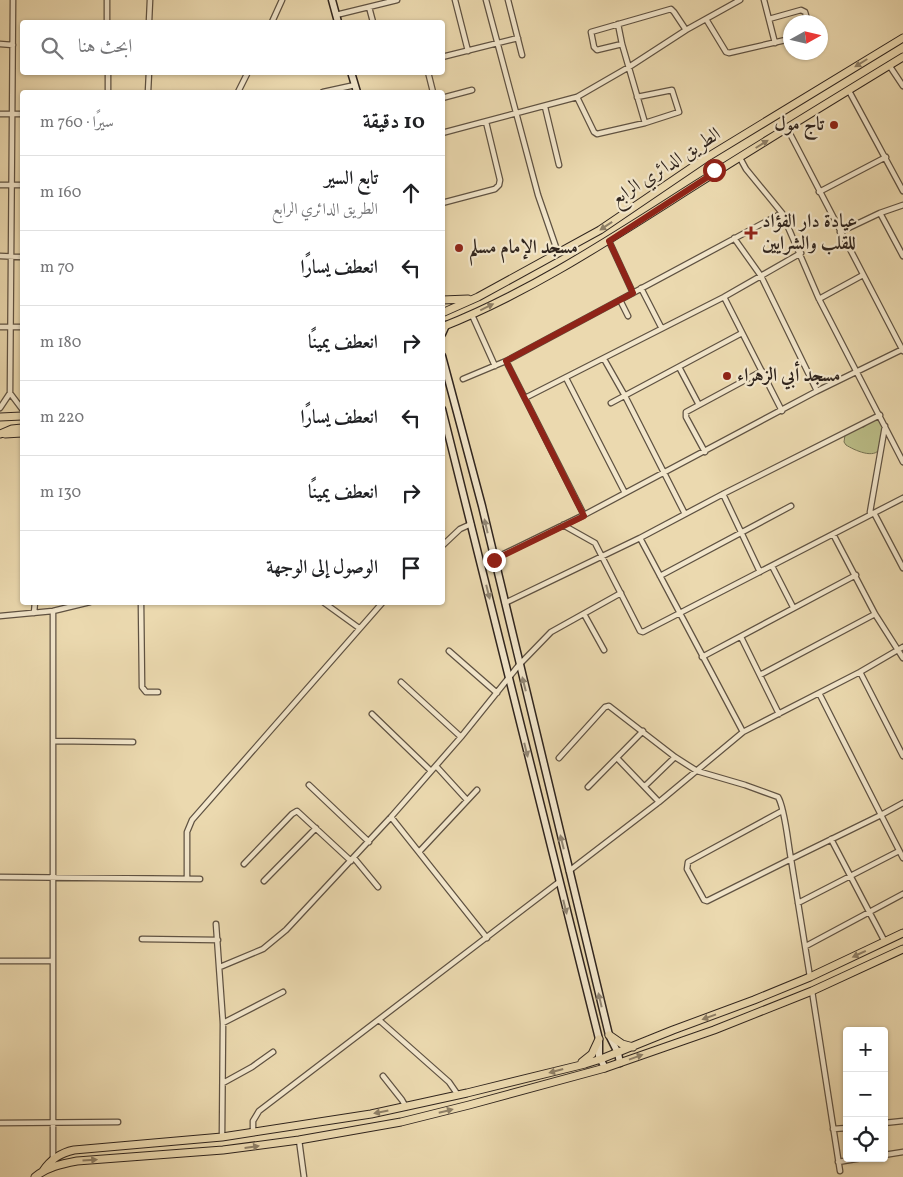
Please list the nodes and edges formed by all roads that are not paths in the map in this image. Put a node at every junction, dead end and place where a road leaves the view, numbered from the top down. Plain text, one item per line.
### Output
1 (13, 0) edge
2 (107, 0) edge
3 (150, 0) edge
4 (282, 0) edge
5 (332, 0) edge
6 (397, 0) edge
7 (455, 0) edge
8 (486, 0) edge
9 (508, 0) edge
10 (740, 0) edge
11 (764, 0) edge
12 (369, 7) junction
13 (336, 15) junction
14 (783, 15) edge
15 (784, 15) edge
16 (806, 15) edge
17 (706, 19) junction
18 (770, 19) junction
19 (107, 20) edge
20 (149, 20) edge
21 (273, 20) edge
22 (337, 20) edge
23 (372, 20) edge
24 (618, 24) junction
25 (686, 30) junction
26 (518, 38) junction
27 (903, 38) edge
28 (783, 41) edge
29 (775, 43) junction
30 (0, 44) edge
31 (13, 44) junction
32 (498, 44) junction
33 (622, 44) junction
34 (468, 51) junction
35 (522, 55) dead end
36 (445, 56) edge
37 (903, 57) edge
38 (889, 66) junction
39 (629, 68) junction
40 (108, 75) edge
41 (149, 75) edge
42 (246, 75) edge
43 (352, 75) edge
44 (429, 75) edge
45 (355, 85) junction
46 (903, 86) edge
47 (108, 90) edge
48 (148, 90) edge
49 (239, 90) edge
50 (332, 90) edge
51 (356, 90) edge
52 (432, 90) edge
53 (472, 90) dead end
54 (849, 91) junction
55 (445, 97) edge
56 (576, 97) junction
57 (637, 97) junction
58 (545, 107) junction
59 (0, 114) edge
60 (12, 114) junction
61 (20, 114) edge
62 (515, 114) junction
63 (486, 122) junction
64 (645, 123) junction
65 (787, 128) junction
66 (445, 132) edge
67 (728, 145) junction
68 (886, 157) junction
69 (706, 158) junction
70 (739, 158) junction
71 (559, 165) dead end
72 (714, 173) junction
73 (0, 185) edge
74 (12, 185) junction
75 (20, 185) edge
76 (903, 191) edge
77 (819, 192) junction
78 (445, 202) edge
79 (903, 205) edge
80 (782, 212) junction
81 (880, 213) junction
82 (840, 232) junction
83 (734, 238) junction
84 (609, 241) junction
85 (558, 253) junction
86 (801, 254) junction
87 (0, 256) edge
88 (11, 256) junction
89 (903, 256) edge
90 (20, 257) edge
91 (862, 275) junction
92 (761, 276) junction
93 (640, 288) junction
94 (633, 293) junction
95 (478, 297) junction
96 (724, 297) junction
97 (819, 299) junction
98 (445, 300) edge
99 (620, 300) junction
100 (445, 312) edge
101 (472, 315) junction
102 (628, 316) dead end
103 (445, 326) edge
104 (0, 327) edge
105 (11, 327) junction
106 (20, 327) edge
107 (661, 327) junction
108 (742, 333) junction
109 (903, 350) edge
110 (604, 359) junction
111 (506, 361) junction
112 (495, 366) junction
113 (679, 367) junction
114 (445, 368) edge
115 (762, 371) junction
116 (856, 372) junction
117 (566, 378) junction
118 (463, 379) dead end
119 (817, 391) junction
120 (10, 393) junction
121 (624, 396) junction
122 (525, 398) junction
123 (611, 403) dead end
124 (699, 405) junction
125 (20, 406) edge
126 (0, 408) edge
127 (782, 411) junction
128 (880, 415) junction
129 (20, 416) edge
130 (3, 417) edge
131 (20, 420) edge
132 (445, 421) edge
133 (885, 426) junction
134 (20, 428) edge
135 (20, 433) edge
136 (0, 434) edge
137 (704, 452) junction
138 (903, 462) edge
139 (664, 472) junction
140 (625, 493) junction
141 (722, 494) junction
142 (903, 498) edge
143 (790, 506) dead end
144 (874, 513) junction
145 (685, 514) junction
146 (584, 516) junction
147 (471, 524) junction
148 (563, 525) junction
149 (742, 533) junction
150 (833, 534) junction
151 (640, 538) junction
152 (445, 543) edge
153 (903, 550) edge
154 (896, 554) junction
155 (602, 556) junction
156 (494, 560) junction
157 (481, 565) junction
158 (772, 566) junction
159 (903, 568) edge
160 (760, 572) junction
161 (856, 575) junction
162 (660, 576) junction
163 (621, 593) junction
164 (504, 603) junction
165 (35, 605) edge
166 (75, 605) edge
167 (141, 605) edge
168 (328, 605) edge
169 (380, 605) edge
170 (793, 607) junction
171 (53, 611) junction
172 (34, 613) junction
173 (584, 614) junction
174 (681, 614) junction
175 (875, 614) junction
176 (0, 616) edge
177 (359, 628) junction
178 (741, 637) junction
179 (901, 648) edge
180 (604, 650) dead end
181 (450, 651) dead end
182 (702, 657) junction
183 (903, 658) edge
184 (519, 665) junction
185 (860, 672) junction
186 (760, 675) junction
187 (509, 678) junction
188 (401, 682) dead end
189 (158, 692) dead end
190 (497, 693) junction
191 (819, 693) junction
192 (372, 714) dead end
193 (779, 714) junction
194 (643, 731) junction
195 (743, 732) junction
196 (461, 738) junction
197 (53, 742) junction
198 (134, 742) dead end
199 (903, 756) edge
200 (675, 757) junction
201 (560, 758) dead end
202 (617, 758) junction
203 (436, 766) junction
204 (432, 771) junction
205 (697, 771) junction
206 (309, 786) dead end
207 (645, 786) junction
208 (588, 787) dead end
209 (476, 790) dead end
210 (467, 800) junction
211 (659, 802) junction
212 (903, 803) edge
213 (782, 811) junction
214 (881, 815) junction
215 (391, 817) junction
216 (316, 828) junction
217 (831, 839) junction
218 (369, 842) junction
219 (899, 851) junction
220 (419, 852) junction
221 (903, 858) edge
222 (353, 859) junction
223 (791, 859) junction
224 (244, 864) dead end
225 (569, 871) junction
226 (850, 876) junction
227 (0, 877) edge
228 (53, 878) junction
229 (187, 879) junction
230 (200, 879) dead end
231 (264, 881) dead end
232 (559, 882) junction
233 (378, 887) dead end
234 (903, 894) edge
235 (798, 903) junction
236 (870, 913) junction
237 (216, 924) dead end
238 (903, 933) edge
239 (487, 938) junction
240 (142, 939) dead end
241 (218, 940) junction
242 (885, 942) junction
243 (806, 946) junction
244 (903, 949) edge
245 (0, 961) edge
246 (52, 961) junction
247 (220, 967) junction
248 (810, 977) junction
249 (812, 991) junction
250 (284, 992) dead end
251 (379, 1020) junction
252 (223, 1023) junction
253 (609, 1035) junction
254 (599, 1039) junction
255 (634, 1047) junction
256 (273, 1052) dead end
257 (618, 1053) junction
258 (601, 1059) junction
259 (620, 1063) junction
260 (578, 1065) junction
261 (605, 1068) junction
262 (383, 1076) dead end
263 (223, 1083) junction
264 (458, 1095) junction
265 (406, 1107) junction
266 (903, 1121) edge
267 (118, 1122) dead end
268 (0, 1123) edge
269 (52, 1123) junction
270 (888, 1123) edge
271 (843, 1128) edge
272 (833, 1129) junction
273 (253, 1132) junction
274 (222, 1137) junction
275 (299, 1140) junction
276 (903, 1152) edge
277 (888, 1154) edge
278 (843, 1161) edge
279 (838, 1162) junction
280 (53, 1163) junction
281 (840, 1171) dead end
282 (35, 1177) edge
283 (304, 1177) edge

1 - 31 street
2 - 19 street
3 - 20 street
4 - 21 street
5 - 13 main road
6 - 12 street
7 - 34 street
8 - 32 street
9 - 26 street
10 - 17 street
11 - 18 street
12 - 13 street
12 - 23 street
13 - 22 main road
14 - 18 street
15 - 16 street
17 - 25 street
17 - 29 street
18 - 29 street
24 - 25 street
24 - 33 street
24 - 33 street
25 - 39 street
26 - 32 street
26 - 35 street
27 -> 67 main road, الطريق الدائري الرابع
28 - 29 street
30 - 31 street
31 - 60 street
32 - 34 street
32 - 62 street
33 - 39 street
34 - 36 street
37 - 38 main road, الطريق الدائري الرابع
38 - 46 street
38 - 54 main road, الطريق الدائري الرابع
39 - 56 street
39 - 57 street
40 - 47 street
41 - 48 street
42 - 49 street
43 - 45 main road
44 - 52 street
45 - 50 street
45 - 51 main road
53 - 55 street
54 - 65 main road, الطريق الدائري الرابع
54 - 68 street
56 - 58 street
56 - 64 street
57 - 64 street
57 - 64 street
58 - 62 street
58 - 71 street
59 - 60 street
60 - 61 street
60 - 74 street
62 - 63 street
62 - 85 street
63 - 66 street
63 - 78 street
70 -> 65 main road, الطريق الدائري الرابع
65 - 77 street
67 - 69 main road, الطريق الدائري الرابع
67 - 70 main road
68 - 76 street
68 - 77 street
69 - 72 main road
69 -> 85 main road, الطريق الدائري الرابع
70 - 72 main road, الطريق الدائري الرابع
70 - 80 street
72 - 84 main road, الطريق الدائري الرابع
73 - 74 street
74 - 75 street
74 - 88 street
77 - 82 street
79 - 81 street
80 - 83 street
80 - 86 street
81 - 82 street
81 - 89 street
82 - 91 street
83 - 92 street
83 - 93 street
84 - 94 street
101 -> 84 main road, الطريق الدائري الرابع
85 - 95 main road, الطريق الدائري الرابع
86 - 92 street
86 - 97 street
87 - 88 street
88 - 90 street
88 - 105 street
91 - 97 street
91 - 109 street
92 - 96 street
92 - 119 street
93 - 94 street
93 - 107 street
94 - 99 street
95 - 98 main road
95 - 100 main road, الطريق الدائري الرابع
96 - 107 street
96 - 108 street
97 - 116 street
99 - 102 street
99 - 111 street
101 - 103 main road, الطريق الدائري الرابع
101 - 112 street
104 - 105 street
105 - 106 street
105 - 120 street
107 - 110 street
108 - 113 street
108 - 115 street
109 - 116 street
110 - 117 street
110 - 121 street
111 - 112 street
111 - 122 street
112 - 118 street
113 - 121 street
113 - 124 street
156 -> 114 main road
115 - 124 street
115 - 127 street
116 - 119 street
116 - 128 street
117 - 122 street
117 - 140 street
119 - 127 street
120 - 125 street
120 - 126 street
121 - 123 street
121 - 139 street
122 - 146 street
124 - 137 street
127 - 137 street
128 - 133 street
128 - 141 street
129 - 130 main road
130 - 131 main road
132 - 147 main road
133 - 138 street
133 - 144 street
134 - 136 main road
135 - 136 main road
137 - 139 street
139 - 140 street
139 - 145 street
140 - 146 street
141 - 145 street
141 - 149 street
142 - 144 street
143 - 149 street
144 - 150 street
144 - 154 street
145 - 151 street
146 - 148 street
147 - 152 street
147 - 157 main road
148 - 155 street
148 - 156 street
149 - 160 street
149 - 162 street
150 - 158 street
150 - 161 street
151 - 155 street
151 - 162 street
153 - 154 street
154 - 159 street
155 - 163 street
155 - 164 street
156 - 157 street
156 - 164 main road
157 -> 187 main road
158 - 160 street
158 - 170 street
160 - 174 street
161 - 170 street
161 - 175 street
162 - 174 street
163 - 173 street
163 - 174 street
164 - 184 main road
165 - 172 street
166 - 171 street
167 - 189 street
168 - 177 street
169 - 177 street
170 - 178 street
171 - 172 street
171 - 197 street
172 - 176 street
173 - 180 street
173 - 184 street
174 - 182 street
175 - 179 street
175 - 186 street
177 - 229 street
178 - 182 street
178 - 186 street
179 - 183 street
179 - 185 street
181 - 190 street
182 - 195 street
184 - 187 street
225 -> 184 main road
185 - 191 street
185 - 199 street
186 - 193 street
187 - 190 street
187 -> 232 main road
188 - 196 street
190 - 196 street
191 - 193 street
191 - 214 street
192 - 204 street
193 - 195 street
194 - 200 street
194 - 201 street
194 - 202 street
195 - 205 street
196 - 203 street
197 - 198 street
197 - 228 street
200 - 205 street
200 - 207 street
202 - 207 street
202 - 208 street
203 - 204 street
203 - 210 street
204 - 215 street
205 - 211 street
205 - 213 street
206 - 218 street
207 - 211 street
209 - 210 street
210 - 220 street
211 - 225 street
212 - 214 street
213 - 223 street
213 - 223 street
214 - 217 street
214 - 219 street
215 - 218 street
215 - 220 street
216 - 222 street
216 - 224 street
216 - 231 street
217 - 223 street
217 - 226 street
218 - 222 street
219 - 221 street
219 - 226 street
220 - 239 street
222 - 233 street
222 - 247 street
223 - 235 street
253 -> 225 main road
226 - 235 street
226 - 236 street
227 - 228 street
228 - 229 street
228 - 246 street
229 - 230 street
232 - 239 street
232 -> 254 main road
234 - 236 street
235 - 243 street
236 - 242 street
236 - 243 street
237 - 241 street
238 - 242 main road
239 - 251 street
240 - 241 street
241 - 247 street
242 -> 248 main road
243 - 248 street
244 - 249 main road
245 - 246 street
246 - 269 street
247 - 252 street
248 -> 255 main road
259 -> 249 main road
249 - 272 street
250 - 252 street
251 - 264 street
251 - 273 street
252 - 263 street
253 - 254 main road
253 - 255 main road
253 - 257 main road
254 - 258 main road
254 - 260 main road
255 - 257 main road
256 - 263 street
257 - 258 main road
257 - 259 main road
258 - 260 main road
258 - 261 main road
259 - 261 main road
260 -> 264 main road
275 -> 261 main road
262 - 265 street
263 - 274 street
264 - 265 main road
265 -> 273 main road
266 - 270 street
267 - 269 street
268 - 269 street
269 - 280 street
271 - 272 street
272 - 279 street
273 - 274 main road
274 - 280 main road
280 -> 275 main road
275 - 283 street
276 - 277 street
278 - 279 street
279 - 281 street
280 - 282 main road

